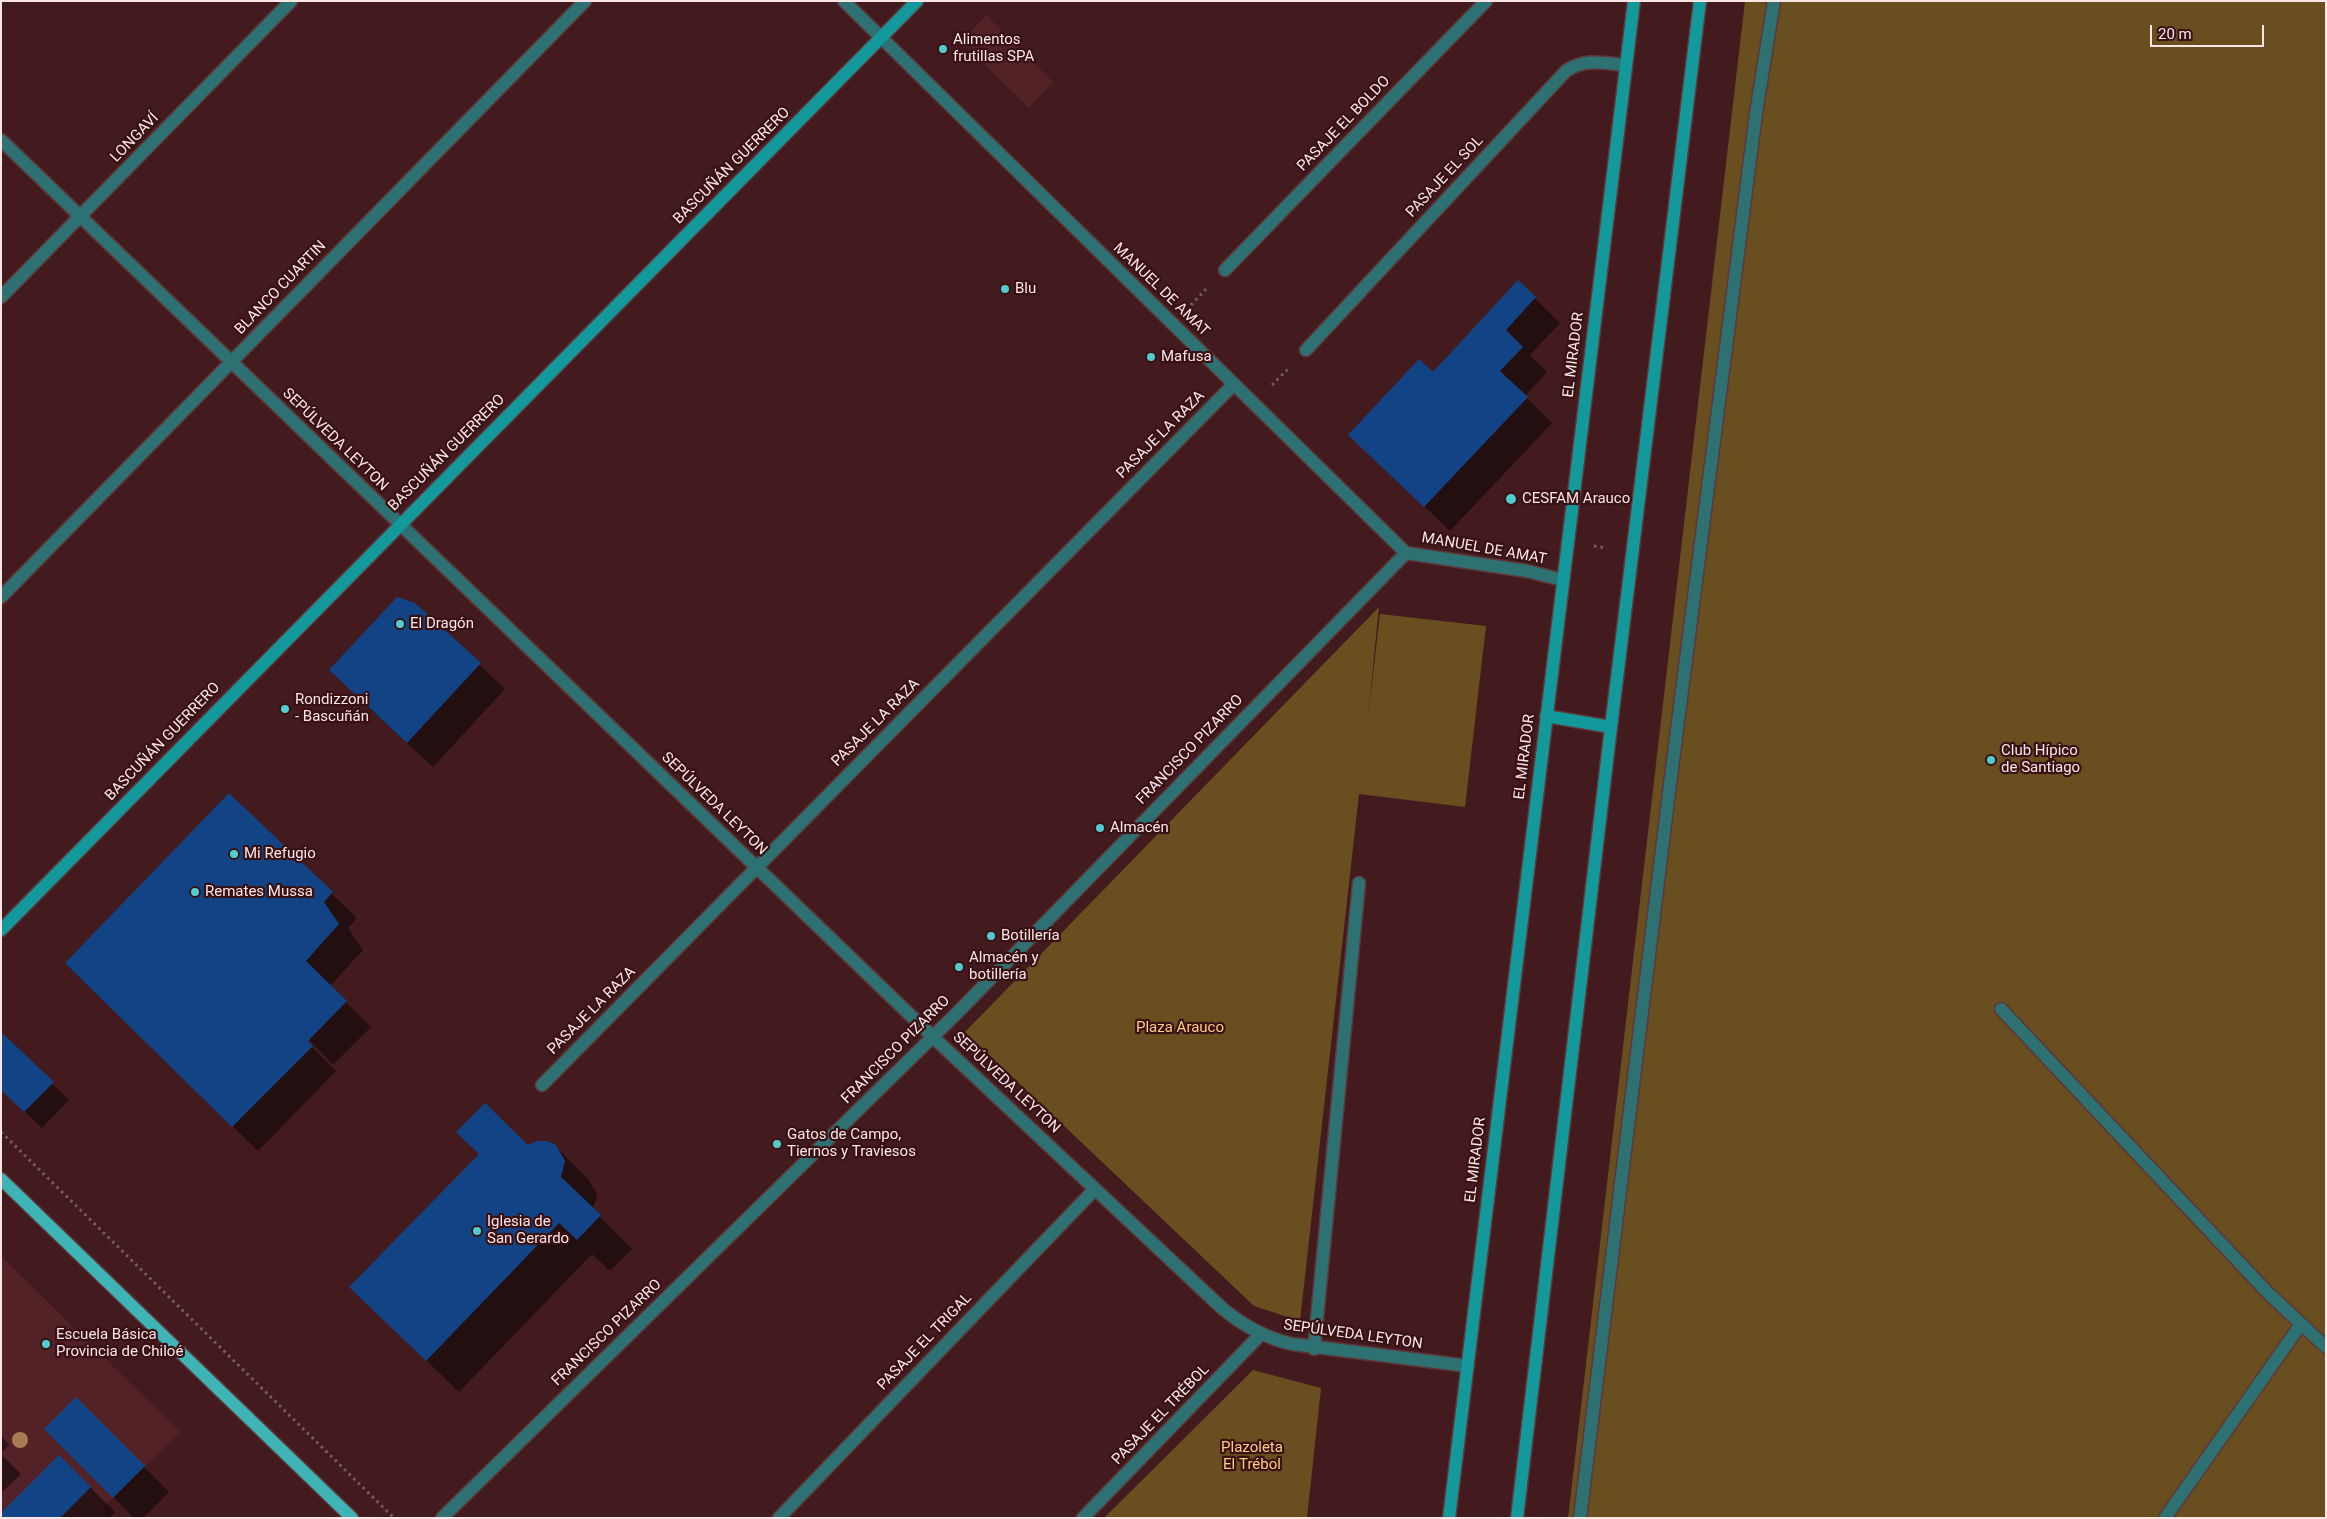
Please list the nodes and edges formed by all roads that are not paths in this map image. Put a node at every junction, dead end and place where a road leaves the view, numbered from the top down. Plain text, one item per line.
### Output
1 (291, 1) edge
2 (585, 1) edge
3 (844, 1) edge
4 (918, 1) edge
5 (1486, 1) edge
6 (1634, 1) edge
7 (1700, 1) edge
8 (1774, 1) edge
9 (881, 38) junction
10 (1626, 64) junction
11 (1, 140) edge
12 (80, 216) junction
13 (1225, 270) road end
14 (1, 296) edge
15 (1306, 350) road end
16 (231, 362) junction
17 (1234, 384) junction
18 (399, 524) junction
19 (1406, 553) junction
20 (1563, 580) junction
21 (1, 597) edge
22 (1546, 716) junction
23 (1611, 727) junction
24 (757, 867) junction
25 (1359, 883) dead end
26 (1, 930) edge
27 (2002, 1009) dead end
28 (933, 1037) junction
29 (542, 1085) dead end
30 (1, 1179) edge
31 (1095, 1188) junction
32 (2301, 1324) junction
33 (1261, 1334) junction
34 (2326, 1347) edge
35 (1314, 1348) junction
36 (1468, 1366) junction
37 (352, 1518) edge
38 (442, 1518) edge
39 (779, 1518) edge
40 (1083, 1518) edge
41 (1450, 1518) edge
42 (1517, 1518) edge
43 (1580, 1518) edge
44 (2165, 1518) edge

1 - 12 street, LONGAVÍ
2 - 16 street, BLANCO CUARTIN
3 - 9 street, MANUEL DE AMAT
4 - 9 main road, BASCUÑÁN GUERRERO
5 - 13 street, PASAJE EL BOLDO
6 - 10 main road, EL MIRADOR
7 - 23 main road
8 - 43 street
9 - 17 street, MANUEL DE AMAT
9 - 18 main road, BASCUÑÁN GUERRERO
10 - 15 street, PASAJE EL SOL
10 - 20 main road, EL MIRADOR
11 - 12 street, SEPÚLVEDA LEYTON
12 - 14 street, LONGAVÍ
12 - 16 street, SEPÚLVEDA LEYTON
16 - 18 street, SEPÚLVEDA LEYTON
16 - 21 street, BLANCO CUARTIN
17 - 19 street, MANUEL DE AMAT
17 - 24 street, PASAJE LA RAZA
18 - 24 street, SEPÚLVEDA LEYTON
18 - 26 main road, BASCUÑÁN GUERRERO
19 - 20 street, MANUEL DE AMAT
19 - 28 street, FRANCISCO PIZARRO
20 - 22 main road, EL MIRADOR
22 - 23 main road
22 - 36 main road, EL MIRADOR
23 - 42 main road
24 - 28 street, SEPÚLVEDA LEYTON
24 - 29 street, PASAJE LA RAZA
25 - 35 street
27 - 32 street
28 - 31 street, SEPÚLVEDA LEYTON
28 - 38 street, FRANCISCO PIZARRO
30 - 37 main road
31 - 33 street, SEPÚLVEDA LEYTON
31 - 39 street, PASAJE EL TRIGAL
32 - 34 street
32 - 44 street
33 - 35 street, SEPÚLVEDA LEYTON
33 - 40 street, PASAJE EL TRÉBOL
35 - 36 street, SEPÚLVEDA LEYTON
36 - 41 main road, EL MIRADOR

